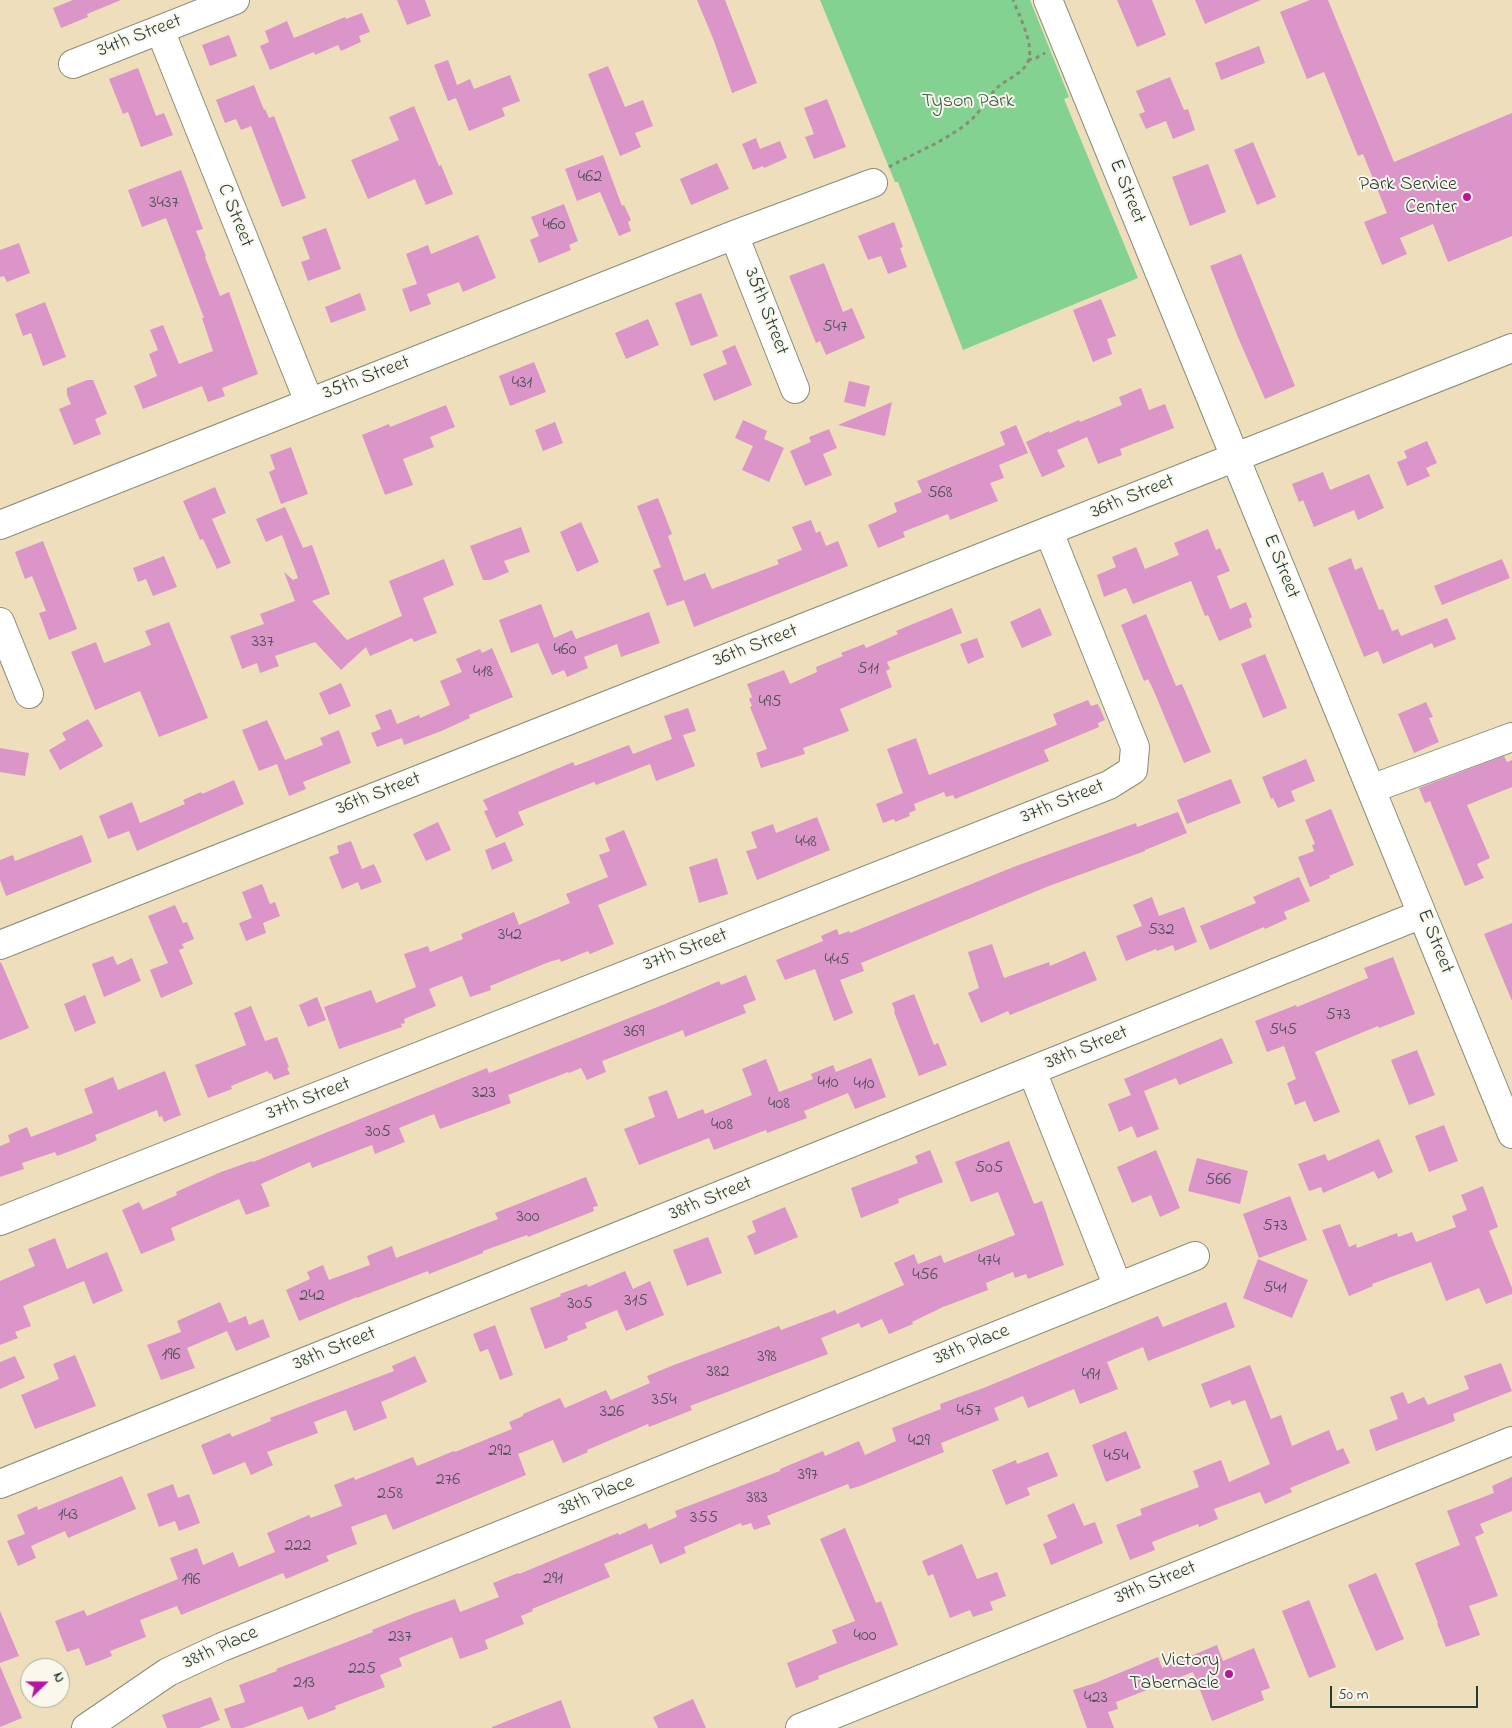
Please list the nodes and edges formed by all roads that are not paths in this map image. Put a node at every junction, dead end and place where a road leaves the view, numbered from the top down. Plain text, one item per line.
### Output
1 (235, 0) edge
2 (1048, 0) edge
3 (160, 30) junction
4 (73, 64) dead end
5 (880, 176) road end
6 (734, 235) junction
7 (1512, 348) edge
8 (795, 389) dead end
9 (309, 402) junction
10 (1235, 457) junction
11 (0, 525) edge
12 (1049, 532) junction
13 (0, 622) edge
14 (29, 694) dead end
15 (1512, 737) edge
16 (1371, 789) junction
17 (1422, 914) junction
18 (0, 945) edge
19 (1032, 1071) junction
20 (1512, 1134) edge
21 (0, 1221) edge
22 (1195, 1256) dead end
23 (1118, 1288) junction
24 (1512, 1441) edge
25 (0, 1484) edge
26 (86, 1728) edge
27 (800, 1728) edge

1 - 3 street, 34th Street
2 - 10 street, E Street
3 - 4 street, 34th Street
3 - 9 street, C Street
5 - 6 street, 35th Street
6 - 8 street, 35th Street
6 - 9 street, 35th Street
7 - 10 street, 36th Street
9 - 11 street, 35th Street
10 - 12 street, 36th Street
10 - 16 street, E Street
12 - 18 street, 36th Street
12 - 21 street, 37th Street
13 - 14 street
15 - 16 street
16 - 17 street, E Street
17 - 19 street, 38th Street
17 - 20 street, E Street
19 - 23 street
19 - 25 street, 38th Street
22 - 23 street, 38th Place
23 - 26 street, 38th Place
24 - 27 street, 39th Street

